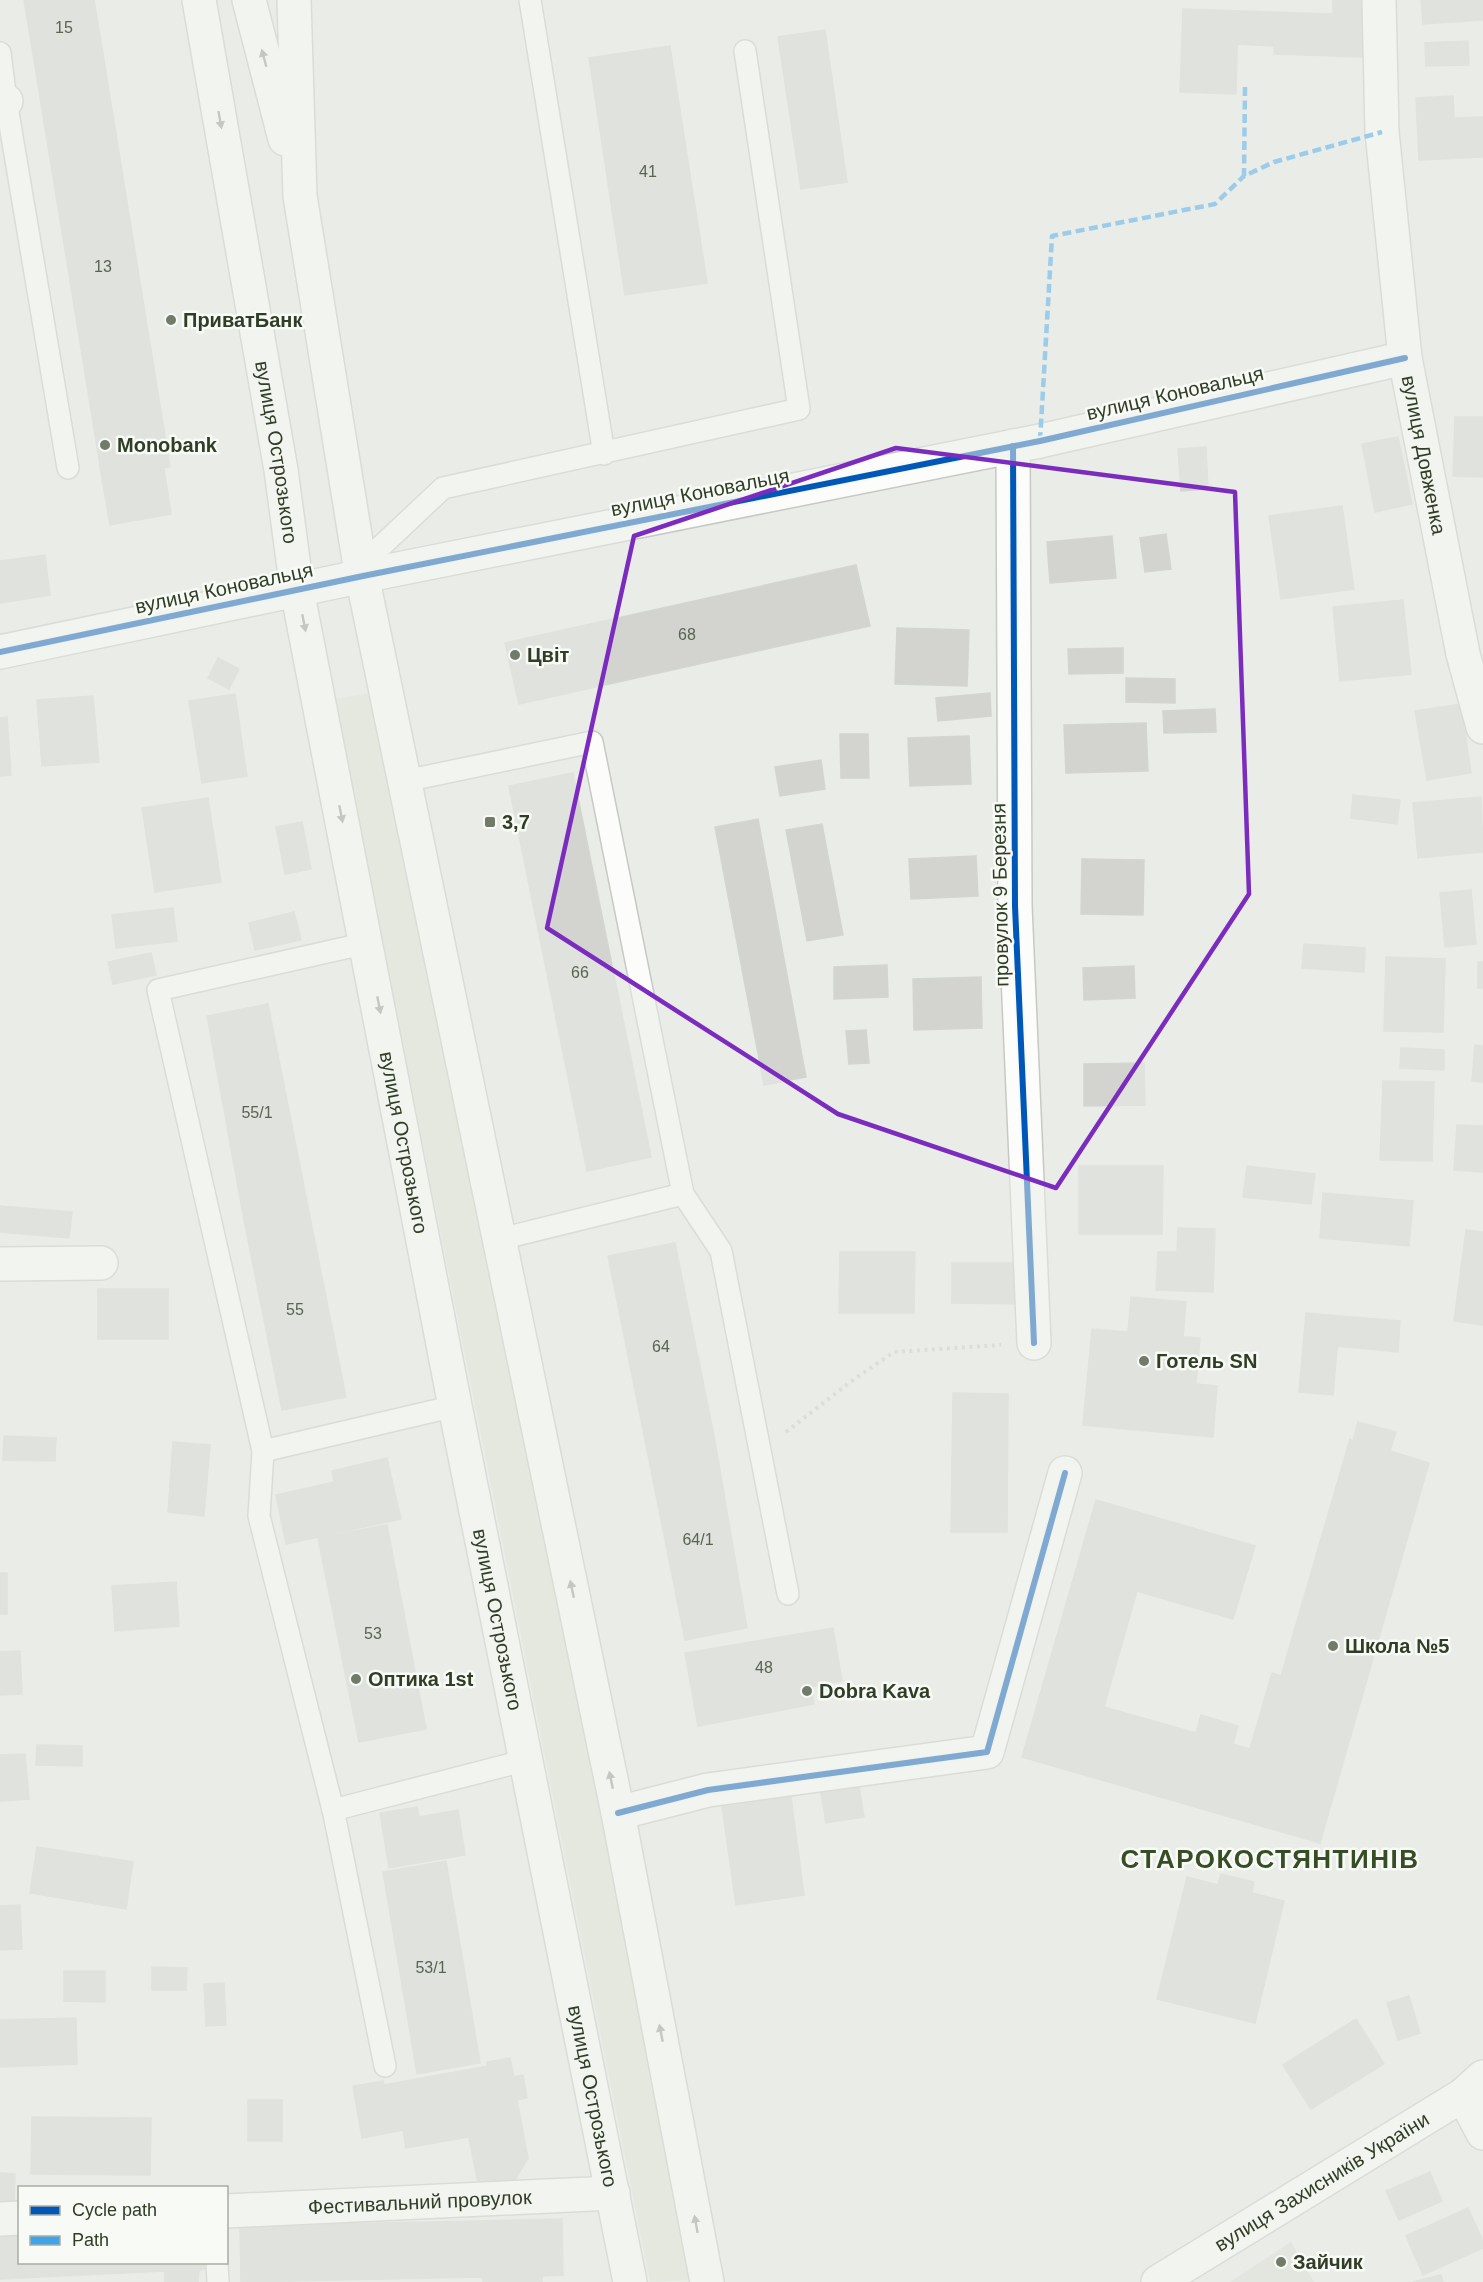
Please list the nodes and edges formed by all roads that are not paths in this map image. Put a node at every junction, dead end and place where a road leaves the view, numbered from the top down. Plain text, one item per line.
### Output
1 (199, 0) edge
2 (219, 0) edge
3 (249, 0) edge
4 (294, 0) edge
5 (530, 0) edge
6 (1379, 0) edge
7 (745, 51) dead end
8 (0, 53) edge
9 (212, 74) junction
10 (3, 101) edge
11 (300, 196) junction
12 (1405, 358) junction
13 (1013, 446) junction
14 (604, 454) junction
15 (68, 468) dead end
16 (361, 571) junction
17 (297, 590) junction
18 (0, 651) edge
19 (1483, 727) edge
20 (405, 781) junction
21 (367, 943) junction
22 (683, 1194) junction
23 (500, 1239) junction
24 (101, 1263) dead end
25 (0, 1264) edge
26 (1034, 1343) road end
27 (455, 1406) junction
28 (263, 1451) junction
29 (1065, 1473) dead end
30 (788, 1594) dead end
31 (527, 1760) junction
32 (333, 1810) junction
33 (618, 1813) junction
34 (385, 2066) dead end
35 (1473, 2086) edge
36 (1483, 2133) edge
37 (613, 2193) junction
38 (228, 2211) edge
39 (0, 2218) edge
40 (18, 2218) edge
41 (217, 2264) edge
42 (218, 2282) edge
43 (630, 2282) edge
44 (707, 2282) edge
45 (1158, 2282) edge

1 - 9 main road, вулиця Острозького
2 - 9 main road
11 -> 3 main road
4 - 11 main road
5 - 14 lane
6 - 12 main road, вулиця Довженка
7 - 14 lane
8 - 10 lane
9 -> 17 main road, вулиця Острозького
10 - 15 lane
11 - 16 main road
12 - 13 main road, вулиця Коновальця
12 - 19 main road, вулиця Довженка
13 - 16 main road, вулиця Коновальця
13 - 26 main road, провулок 9 Березня
14 - 16 lane
16 - 17 main road, вулиця Коновальця
16 - 20 main road
17 - 18 main road, вулиця Коновальця
17 -> 21 main road, вулиця Острозького
20 - 22 lane
20 - 23 main road
21 -> 27 main road, вулиця Острозького
21 - 28 lane
22 - 23 lane
22 - 30 lane
33 -> 23 main road
24 - 25 main road
27 - 28 lane
27 - 31 main road, вулиця Острозького
28 - 32 lane
29 - 33 main road
31 - 32 lane
31 - 37 main road, вулиця Острозького
32 - 34 lane
44 -> 33 main road
35 - 36 main road
35 - 45 main road, вулиця Захисників України
37 - 38 main road, Фестивальний провулок
37 - 43 main road, вулиця Острозького
39 - 40 main road
41 - 42 lane

